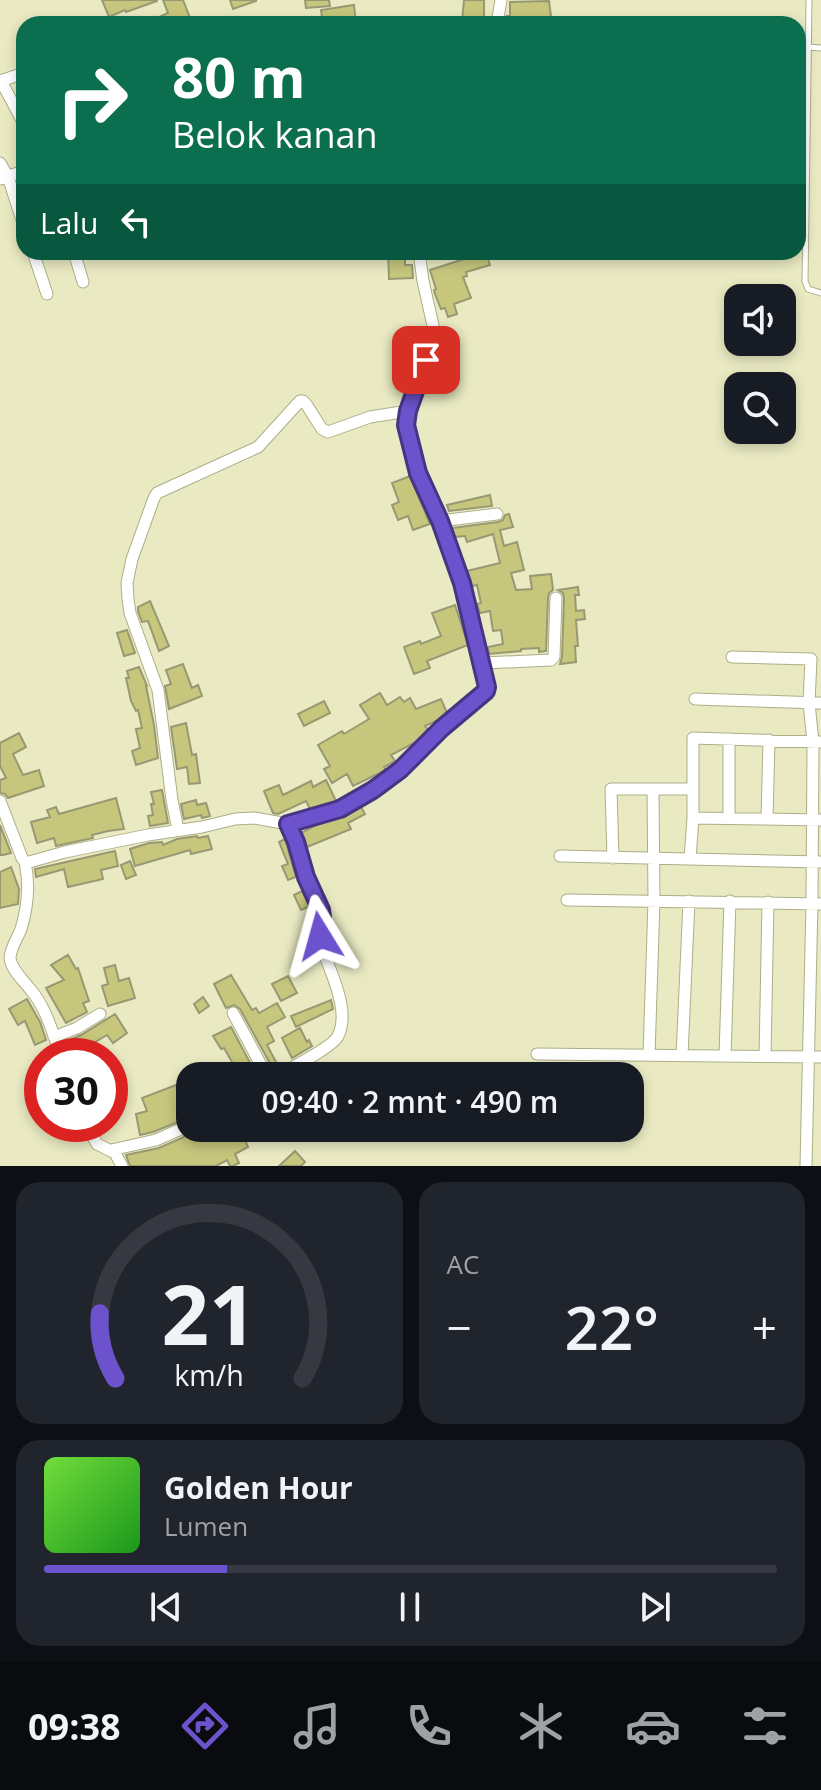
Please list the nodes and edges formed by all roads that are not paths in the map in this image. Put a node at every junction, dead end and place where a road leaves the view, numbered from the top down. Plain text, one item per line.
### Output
1 (809, 0) edge
2 (808, 47) junction
3 (821, 48) edge
4 (1, 81) edge
5 (16, 109) edge
6 (0, 163) edge
7 (4, 178) edge
8 (806, 203) edge
9 (16, 207) edge
10 (36, 260) edge
11 (76, 260) edge
12 (420, 260) edge
13 (805, 260) edge
14 (83, 282) dead end
15 (821, 293) edge
16 (47, 294) dead end
17 (408, 411) junction
18 (497, 514) dead end
19 (440, 521) junction
20 (556, 598) dead end
21 (732, 657) dead end
22 (483, 663) junction
23 (695, 699) dead end
24 (815, 703) edge
25 (729, 739) junction
26 (769, 740) junction
27 (817, 742) edge
28 (653, 789) junction
29 (693, 789) junction
30 (0, 801) edge
31 (693, 818) junction
32 (729, 818) junction
33 (767, 819) junction
34 (816, 820) edge
35 (288, 824) junction
36 (178, 830) junction
37 (560, 856) dead end
38 (613, 858) junction
39 (655, 858) junction
40 (690, 859) junction
41 (25, 862) junction
42 (816, 862) edge
43 (567, 900) dead end
44 (654, 901) junction
45 (689, 901) junction
46 (730, 901) junction
47 (768, 902) junction
48 (816, 903) edge
49 (233, 1013) dead end
50 (100, 1014) dead end
51 (54, 1037) joint
52 (537, 1054) dead end
53 (649, 1055) junction
54 (682, 1056) junction
55 (725, 1056) junction
56 (765, 1057) junction
57 (807, 1057) junction
58 (821, 1057) edge
59 (259, 1062) edge
60 (300, 1062) edge
61 (176, 1131) edge
62 (96, 1142) edge
63 (111, 1150) junction
64 (122, 1166) edge
65 (806, 1166) edge

1 - 2 lane
2 - 3 lane
2 - 8 lane
4 - 5 street
6 - 7 street
7 - 9 street
10 - 16 street
11 - 14 street
12 - 17 street
13 - 15 lane
17 - 19 street
17 - 36 street
18 - 19 street
19 - 22 street
20 - 22 street
21 - 24 street
22 - 35 street
23 - 24 street
24 - 27 street
25 - 26 street
25 - 29 street
25 - 32 street
26 - 27 street
26 - 33 street
27 - 34 street
28 - 29 street
28 - 38 street
28 - 39 street
29 - 31 street
30 - 41 street
31 - 32 street
31 - 40 street
32 - 33 street
33 - 34 street
34 - 42 street
35 - 36 street
35 - 60 street
36 - 41 street
37 - 38 street
38 - 39 street
39 - 40 street
39 - 44 street
40 - 42 street
41 - 51 street
42 - 48 street
43 - 44 street
44 - 45 street
44 - 53 street
45 - 46 street
45 - 54 street
46 - 47 street
46 - 55 street
47 - 48 street
47 - 56 street
48 - 57 street
49 - 59 street
50 - 51 street
52 - 53 street
53 - 54 street
54 - 55 street
55 - 56 street
56 - 57 street
57 - 58 street
57 - 65 street
61 - 63 street
62 - 63 street
63 - 64 street

